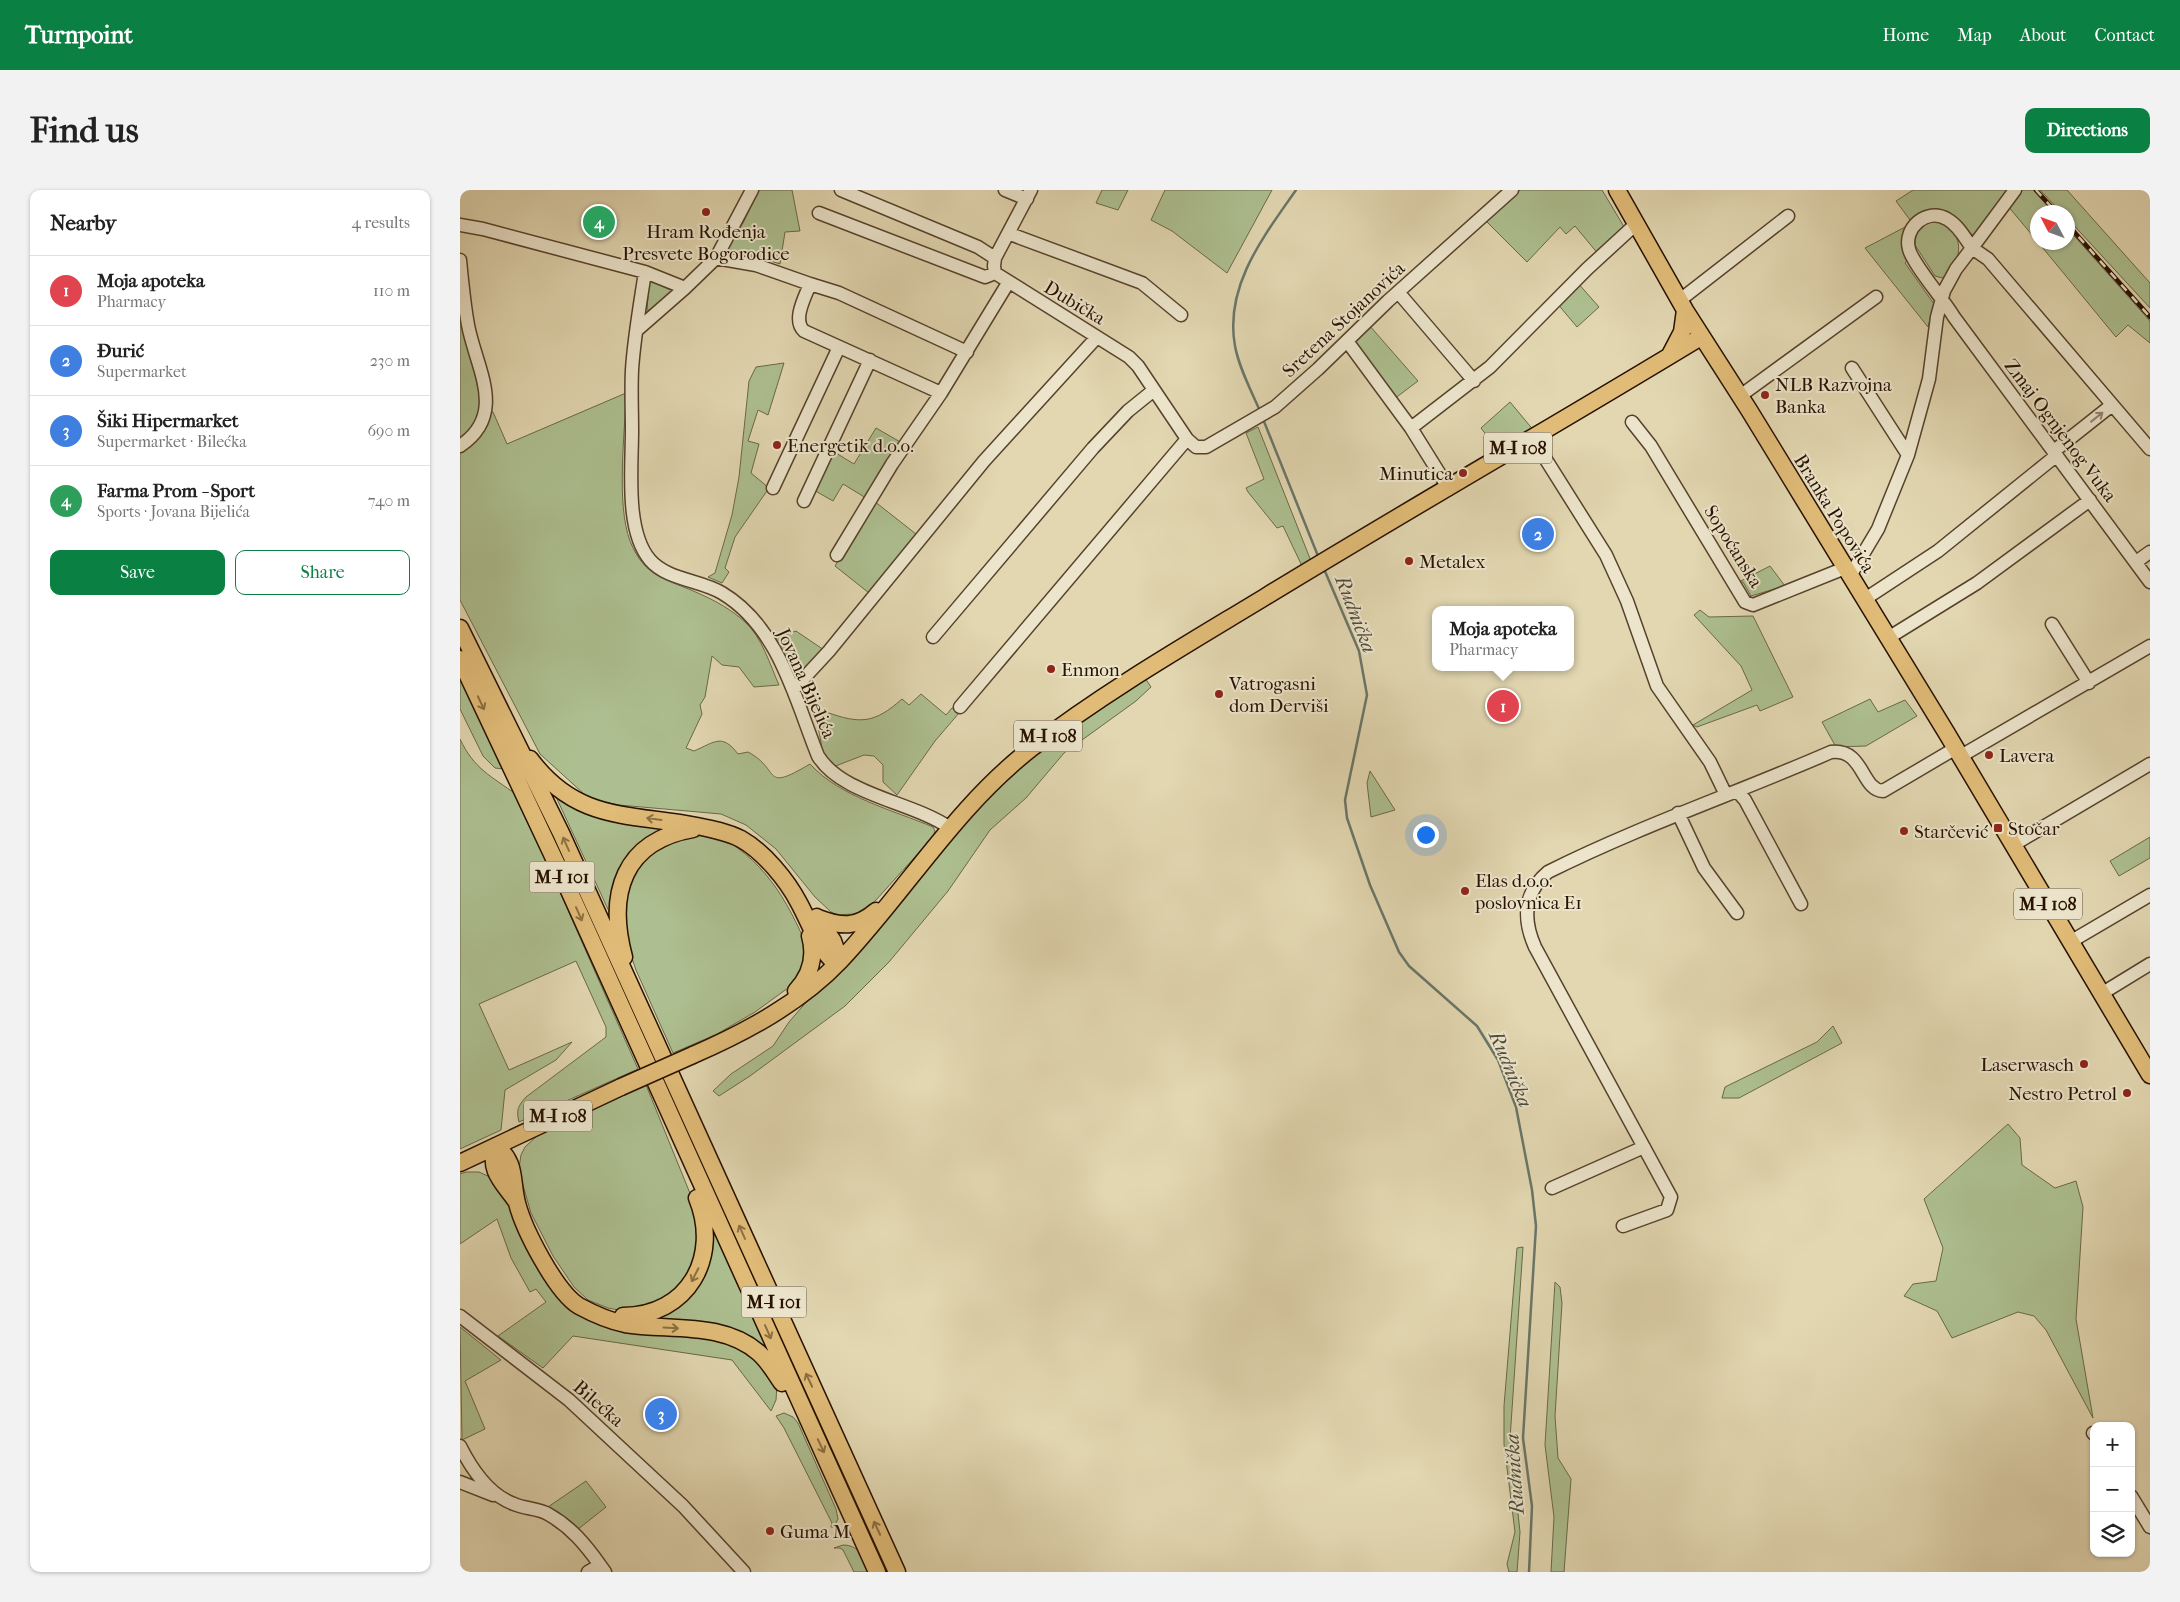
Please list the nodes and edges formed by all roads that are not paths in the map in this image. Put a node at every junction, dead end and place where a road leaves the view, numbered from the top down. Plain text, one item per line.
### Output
1 (752, 190) edge
2 (841, 190) edge
3 (1005, 190) edge
4 (1512, 190) edge
5 (1617, 190) edge
6 (2015, 190) edge
7 (1029, 194) edge
8 (819, 213) dead end
9 (1788, 216) dead end
10 (1636, 224) junction
11 (460, 225) edge
12 (1010, 234) junction
13 (1972, 248) junction
14 (716, 258) junction
15 (996, 258) junction
16 (460, 260) edge
17 (645, 272) junction
18 (995, 273) junction
19 (1008, 283) junction
20 (810, 284) junction
21 (685, 288) junction
22 (1398, 292) junction
23 (1876, 297) dead end
24 (1943, 300) junction
25 (1683, 305) junction
26 (1181, 315) dead end
27 (637, 330) junction
28 (1097, 336) junction
29 (1702, 337) junction
30 (1346, 341) junction
31 (839, 346) junction
32 (967, 352) junction
33 (1666, 359) junction
34 (870, 360) junction
35 (1719, 365) junction
36 (1852, 368) dead end
37 (1474, 381) junction
38 (1154, 390) junction
39 (941, 393) junction
40 (1740, 396) junction
41 (2112, 405) junction
42 (1632, 422) dead end
43 (1411, 428) junction
44 (1187, 440) junction
45 (1533, 440) junction
46 (460, 446) edge
47 (2150, 449) edge
48 (2056, 453) junction
49 (1908, 455) junction
50 (774, 488) dead end
51 (1449, 489) junction
52 (2090, 500) junction
53 (804, 501) dead end
54 (2150, 552) edge
55 (837, 555) dead end
56 (2136, 562) junction
57 (1848, 572) junction
58 (2150, 582) edge
59 (1865, 599) junction
60 (2052, 624) dead end
61 (460, 628) edge
62 (933, 637) dead end
63 (1888, 638) junction
64 (2150, 646) edge
65 (460, 659) edge
66 (2089, 682) junction
67 (488, 689) junction
68 (793, 690) junction
69 (960, 707) dead end
70 (1958, 752) junction
71 (2150, 764) edge
72 (1732, 794) junction
73 (1678, 814) junction
74 (702, 827) junction
75 (950, 828) junction
76 (2013, 845) junction
77 (905, 884) junction
78 (2150, 895) edge
79 (1802, 904) dead end
80 (800, 905) junction
81 (1737, 913) dead end
82 (818, 918) junction
83 (2070, 942) junction
84 (838, 963) junction
85 (2150, 964) edge
86 (2101, 994) junction
87 (778, 1010) junction
88 (651, 1032) junction
89 (2150, 1075) edge
90 (661, 1096) junction
91 (534, 1128) junction
92 (496, 1146) junction
93 (1644, 1147) junction
94 (460, 1162) edge
95 (460, 1167) edge
96 (506, 1175) junction
97 (1552, 1188) dead end
98 (1623, 1226) dead end
99 (590, 1311) junction
100 (460, 1316) edge
101 (801, 1402) junction
102 (460, 1446) edge
103 (460, 1482) edge
104 (497, 1496) junction
105 (2135, 1503) edge
106 (2150, 1527) edge
107 (602, 1569) edge
108 (588, 1572) edge
109 (744, 1572) edge
110 (877, 1572) edge
111 (897, 1572) edge

1 - 14 street
2 - 15 street
3 - 7 street
4 - 22 street, Sretena Stojanovića
5 - 10 main road, Branka Popovića
6 - 13 street
7 - 12 street
8 - 18 street
9 - 25 street
10 - 25 main road, Branka Popovića
10 - 37 street
11 - 17 street
12 - 15 street
12 - 26 street
13 - 24 street
13 - 24 street, Zmaj Ognjenog Vuka
13 - 41 street
14 - 20 street
14 - 21 street
15 - 18 street
16 - 46 street
17 - 21 street
17 - 27 street, Jovana Bijelića
18 - 19 street, Dubička
19 - 28 street, Dubička
19 - 32 street
20 - 31 street
20 - 32 street
21 - 27 street
22 - 30 street, Sretena Stojanovića
22 - 37 street
23 - 40 street
24 - 48 street, Zmaj Ognjenog Vuka
24 - 49 street
25 - 29 main road, Branka Popovića
25 - 33 main road
27 - 68 street, Jovana Bijelića
28 - 38 street, Dubička
28 - 68 street
29 - 33 main road, M-I 108
29 - 35 main road, Branka Popovića / M-I 108
30 - 43 street
30 - 44 street, Sretena Stojanovića
31 - 34 street
31 - 50 street
32 - 39 street
33 - 35 main road
33 - 45 main road, M-I 108
34 - 39 street
34 - 53 street
35 - 40 main road, Branka Popovića / M-I 108
36 - 49 street
37 - 43 street
38 - 44 street, Dubička
38 - 62 street
39 - 55 street
40 - 57 main road, Branka Popovića / M-I 108
41 - 47 street
48 -> 41 street
42 - 57 street, Sopoćanska
43 - 51 street
44 - 69 street
45 - 51 main road, M-I 108
45 - 72 street
48 - 52 street, Zmaj Ognjenog Vuka
48 - 59 street
49 - 57 street
51 - 75 main road, M-I 108
52 - 56 street, Zmaj Ognjenog Vuka
52 - 63 street
54 - 56 street
56 - 58 street, Zmaj Ognjenog Vuka
57 - 59 main road, Branka Popovića / M-I 108
59 - 63 main road, Branka Popovića / M-I 108
60 - 66 street
61 - 67 main road, M-I 101
63 - 70 main road, Branka Popovića / M-I 108
64 - 66 street
65 -> 90 main road, M-I 101
66 - 70 street
74 -> 67 main road
88 -> 67 main road, M-I 101
68 - 75 street, Jovana Bijelića
70 - 72 street
70 - 76 main road, Branka Popovića / M-I 108
71 - 76 street
72 - 73 street
72 - 79 street
73 - 81 street
73 - 93 street
74 - 80 main road
74 - 88 main road
75 - 77 main road, M-I 108
76 - 83 main road, Branka Popovića / M-I 108
77 - 82 main road
77 - 84 main road, M-I 108
78 - 83 street
80 - 82 main road
80 - 84 main road
80 - 87 main road
82 - 84 main road
83 - 86 main road, Branka Popovića / M-I 108
84 - 87 main road, M-I 108
85 - 86 street
86 - 89 main road, Branka Popovića / M-I 108
87 - 91 main road, M-I 108, bridge
111 -> 88 main road, M-I 101
90 -> 99 main road
90 -> 101 main road, M-I 101
91 - 92 main road, M-I 108
91 - 96 main road
92 - 94 main road, M-I 108
92 - 96 main road
93 - 97 street
93 - 98 street
95 - 96 main road
96 - 99 main road
99 -> 101 main road
100 - 109 street, Bilećka
101 -> 110 main road, M-I 101
102 - 104 street
103 - 104 street
104 - 107 street
105 - 106 street
107 - 108 street

